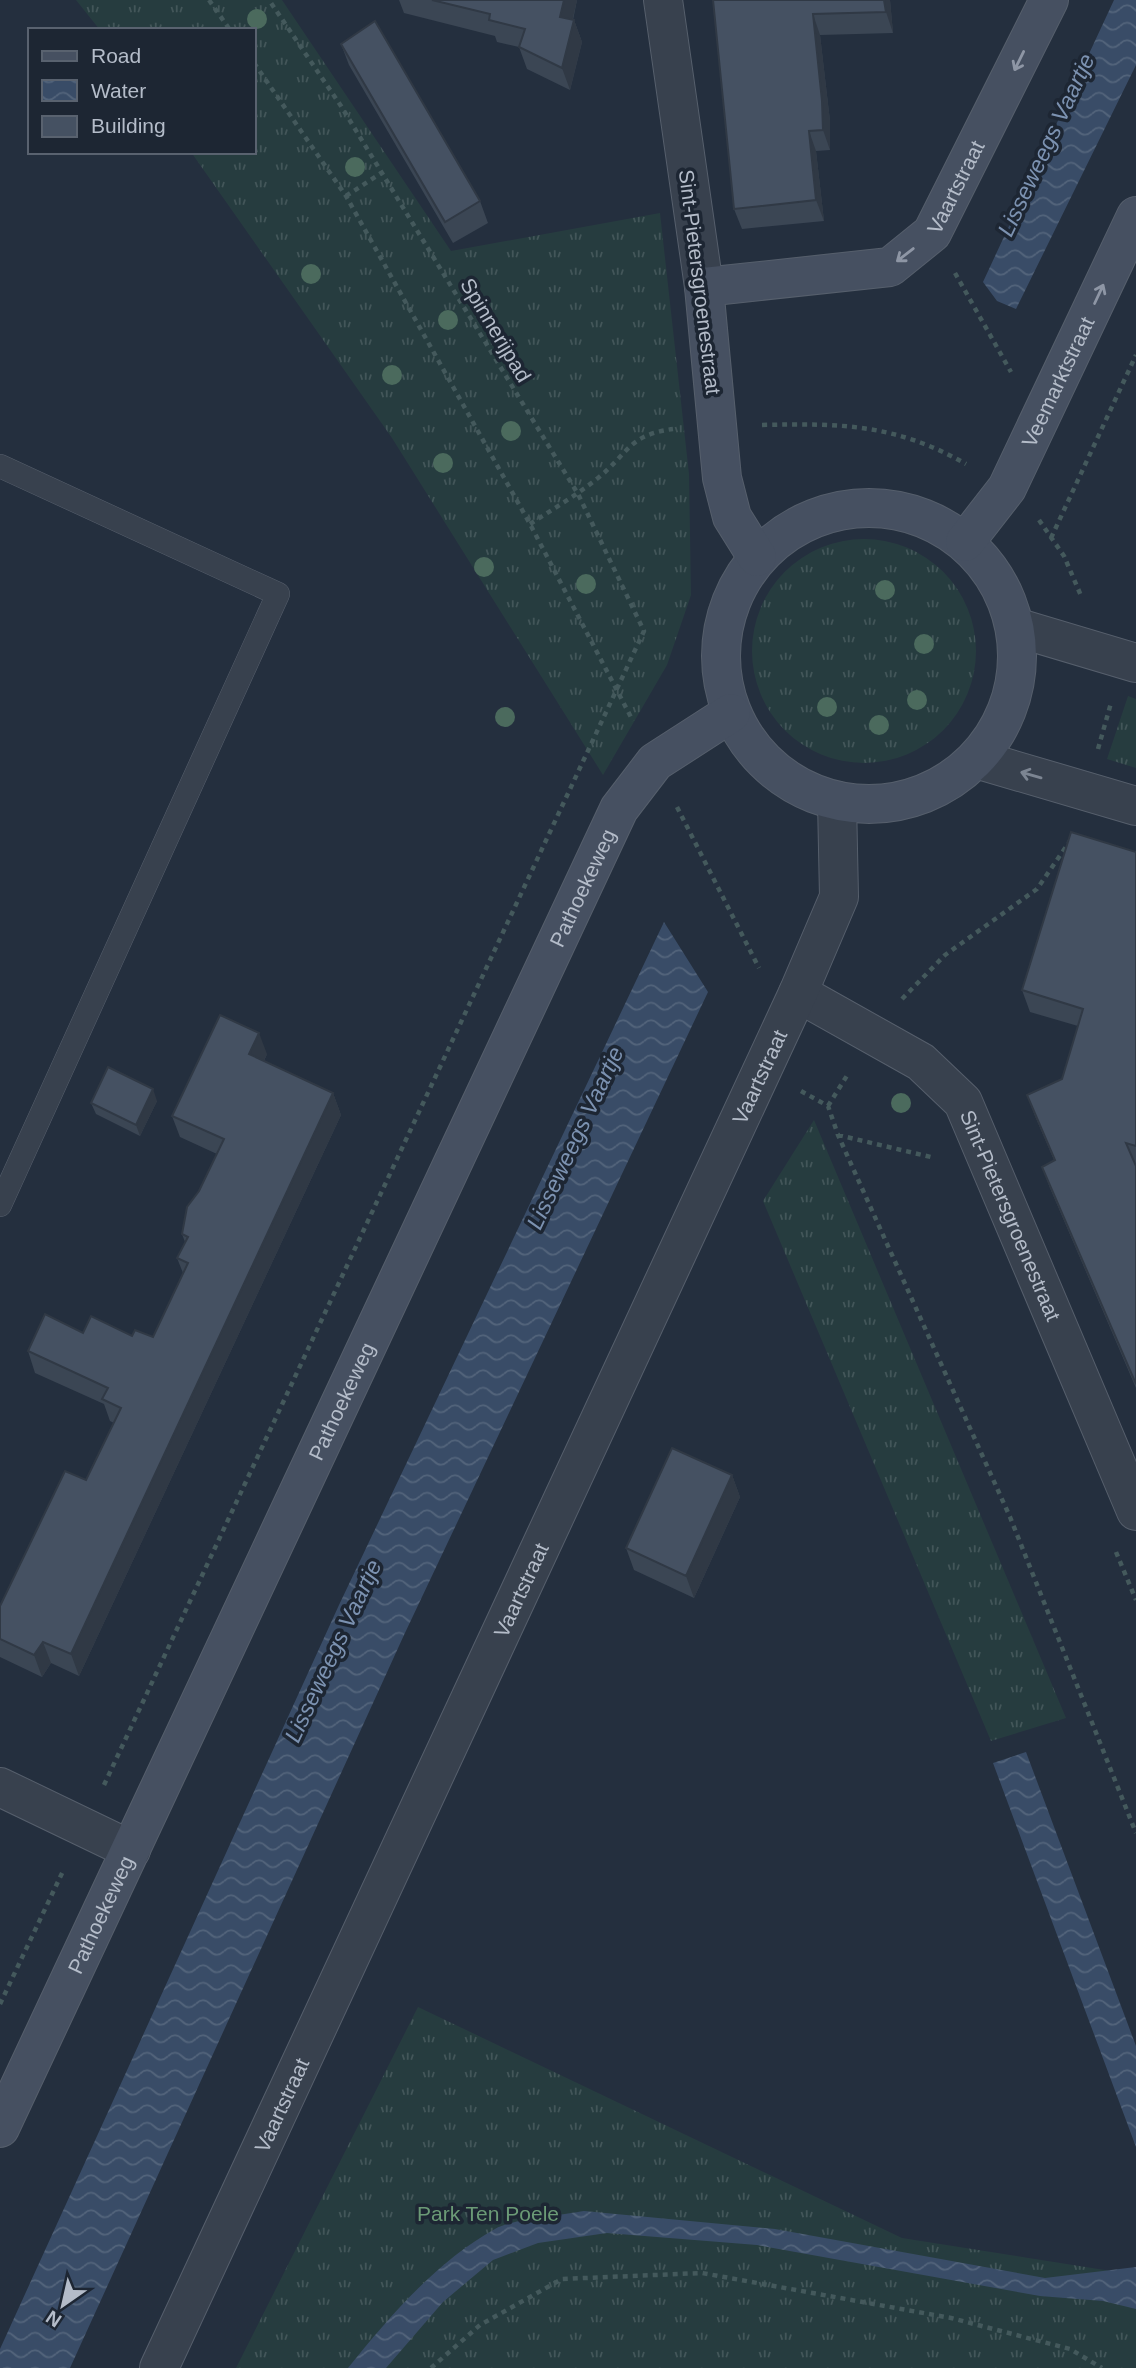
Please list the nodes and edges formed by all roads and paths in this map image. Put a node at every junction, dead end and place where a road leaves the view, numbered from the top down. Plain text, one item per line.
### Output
1 (209, 0) edge
2 (270, 0) edge
3 (663, 0) edge
4 (1049, 0) edge
5 (229, 28) edge
6 (256, 66) edge
7 (381, 173) junction
8 (346, 196) junction
9 (1136, 216) edge
10 (932, 233) junction
11 (704, 287) junction
12 (1136, 355) edge
13 (1039, 421) junction
14 (718, 424) junction
15 (0, 466) edge
16 (1007, 488) junction
17 (578, 494) junction
18 (530, 524) junction
19 (1051, 538) dead end
20 (965, 542) junction
21 (757, 557) junction
22 (1015, 627) junction
23 (1136, 663) edge
24 (618, 690) junction
25 (731, 713) junction
26 (976, 760) junction
27 (655, 762) junction
28 (1086, 791) junction
29 (837, 801) junction
30 (1136, 806) edge
31 (763, 976) dead end
32 (798, 993) junction
33 (873, 1038) junction
34 (0, 1205) edge
35 (1136, 1511) edge
36 (0, 1787) edge
37 (84, 1827) junction
38 (1136, 1833) edge
39 (131, 1850) junction
40 (0, 2004) edge
41 (0, 2128) edge
42 (159, 2368) edge
43 (431, 2368) edge
44 (1102, 2368) edge

1 - 5 path
2 - 7 path, Spinnerijpad
3 - 11 street, Sint-Pietersgroenestraat
4 -> 10 main road, Vaartstraat
6 - 8 path
7 - 8 path
7 - 17 path, Spinnerijpad
8 - 18 path
13 -> 9 main road, Veemarktstraat
10 -> 11 main road, Vaartstraat
10 - 13 path
11 - 14 main road, Sint-Pietersgroenestraat
12 - 19 path
13 - 16 main road, Veemarktstraat
14 - 16 path
14 - 17 path
14 - 21 main road, Sint-Pietersgroenestraat
15 - 34 lane
16 - 20 main road, Veemarktstraat
17 - 18 path
17 - 24 path, Spinnerijpad
18 - 24 path
20 - 21 main road
20 - 22 main road
21 - 25 main road
22 - 23 street
22 - 26 main road
24 - 27 path
24 - 37 path, Spinnerijpad
25 - 27 main road, Pathoekeweg
25 - 29 main road
28 -> 26 street
26 - 29 main road
27 - 31 path
27 - 39 main road, Pathoekeweg
28 - 30 street
28 - 33 path
29 - 32 street, Vaartstraat
32 - 33 street, Sint-Pietersgroenestraat
32 - 42 street, Vaartstraat
33 - 35 street, Sint-Pietersgroenestraat
33 - 38 path
36 - 37 street
37 - 39 street
37 - 40 path, Spinnerijpad
39 - 41 main road, Pathoekeweg
43 - 44 path

